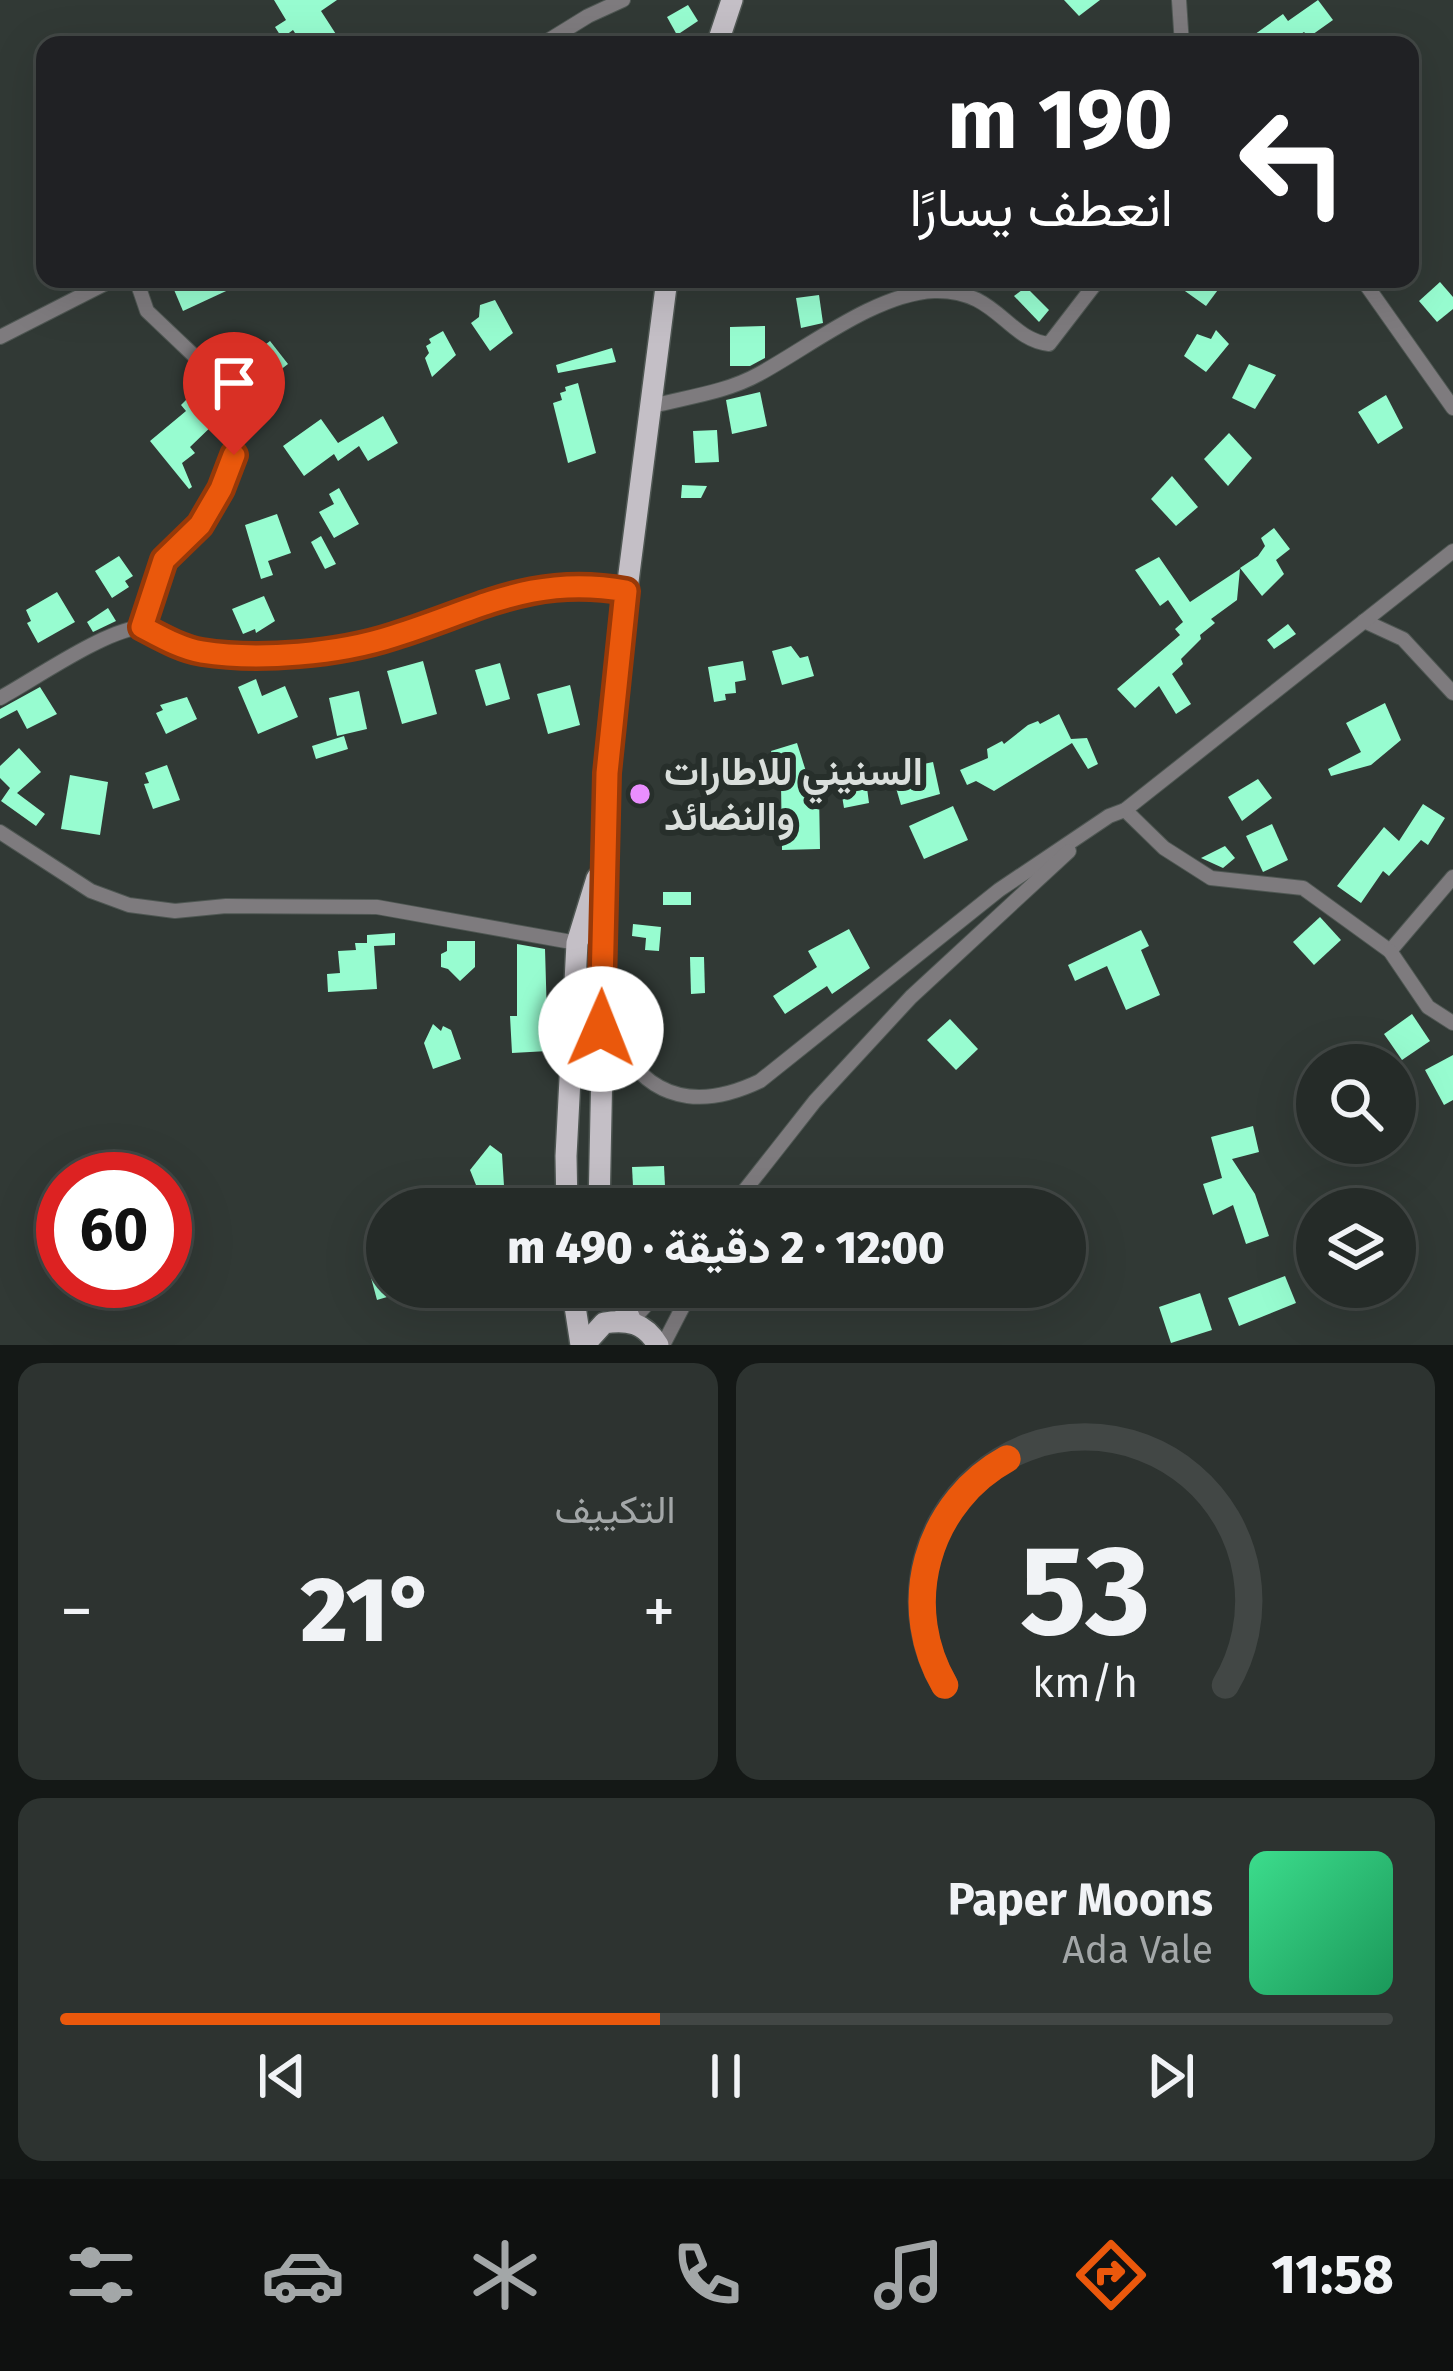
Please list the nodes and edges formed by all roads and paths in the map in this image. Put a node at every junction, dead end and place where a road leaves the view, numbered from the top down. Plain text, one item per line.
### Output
1 (623, 0) edge
2 (732, 0) edge
3 (1179, 0) edge
4 (556, 36) edge
5 (720, 36) edge
6 (1181, 36) edge
7 (95, 288) edge
8 (139, 288) edge
9 (666, 288) edge
10 (1092, 288) edge
11 (1368, 288) edge
12 (0, 337) edge
13 (652, 406) junction
14 (1453, 408) edge
15 (1453, 551) edge
16 (626, 591) junction
17 (1364, 621) junction
18 (142, 627) junction
19 (1453, 693) edge
20 (0, 698) edge
21 (1126, 810) junction
22 (1109, 816) junction
23 (0, 832) edge
24 (602, 860) junction
25 (1453, 877) edge
26 (605, 921) junction
27 (577, 944) junction
28 (603, 945) junction
29 (1390, 951) junction
30 (1453, 1023) edge
31 (567, 1188) edge
32 (599, 1188) edge
33 (747, 1188) edge
34 (576, 1308) edge
35 (626, 1308) edge
36 (644, 1308) edge
37 (681, 1308) edge
38 (632, 1322) junction
39 (583, 1345) edge
40 (660, 1345) edge

1 - 4 street
2 - 5 main road
3 - 6 street
7 - 12 street
8 - 18 street
9 - 13 main road
10 - 13 street
11 - 14 street
13 - 16 main road
15 - 17 street
16 - 18 street
16 - 24 main road
17 - 19 street
17 - 21 street
18 - 20 street
21 - 22 street
21 - 29 street
22 - 28 street
22 - 33 street
23 - 27 street
24 - 26 main road
24 - 27 main road
25 - 29 street
26 - 27 street
26 - 28 main road
27 - 31 main road
28 - 32 main road
29 - 30 street
34 - 39 main road
35 - 38 main road
36 - 38 street
37 - 40 street
38 - 39 main road
38 - 40 main road

